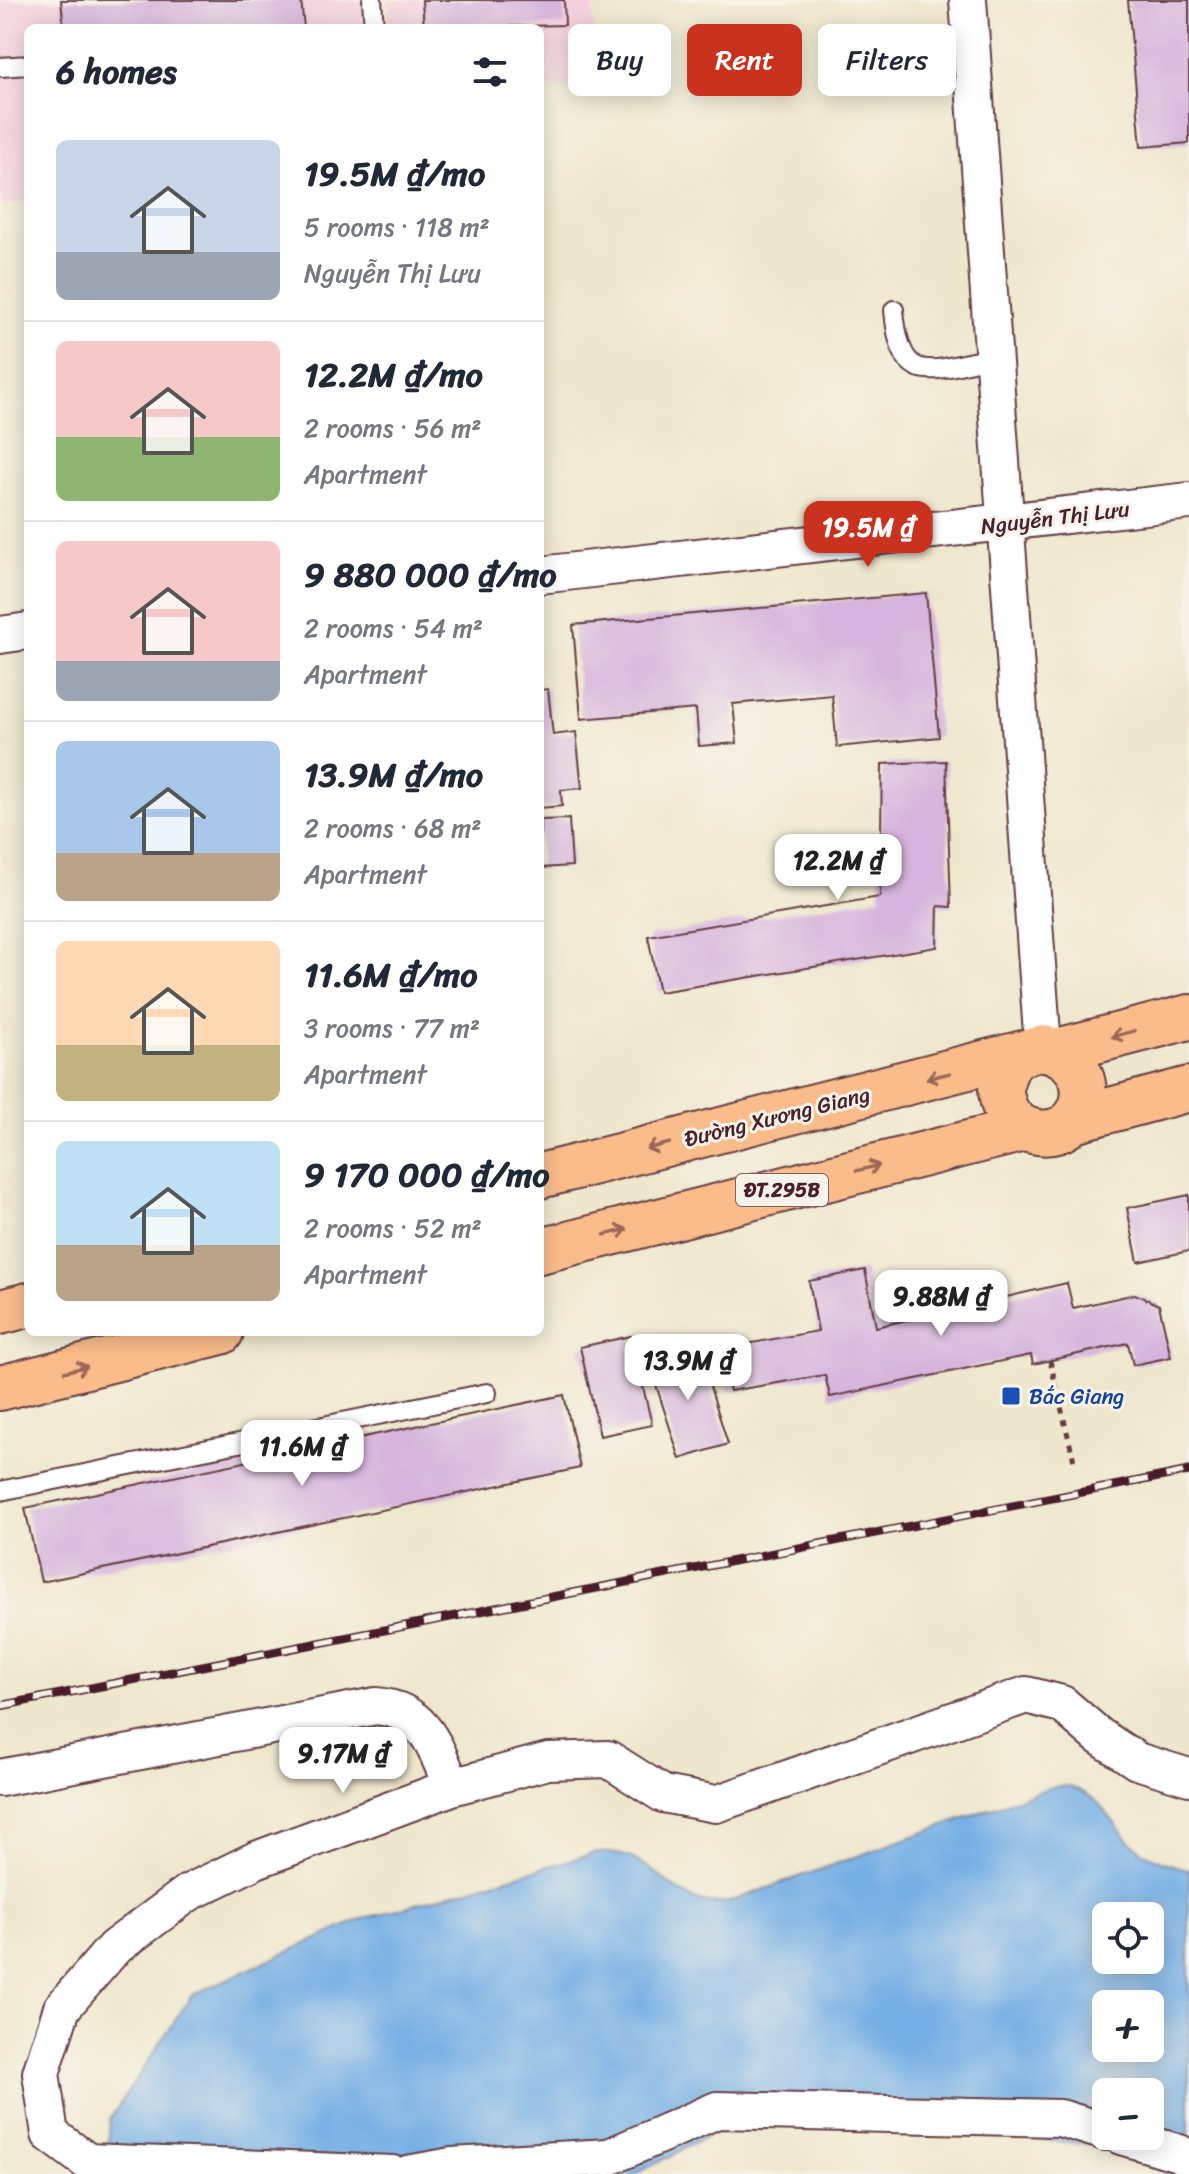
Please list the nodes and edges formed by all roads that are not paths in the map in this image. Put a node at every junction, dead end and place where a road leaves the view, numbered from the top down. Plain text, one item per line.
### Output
1 (372, 0) edge
2 (968, 0) edge
3 (374, 24) edge
4 (24, 65) edge
5 (0, 67) edge
6 (894, 310) dead end
7 (995, 357) junction
8 (1189, 501) edge
9 (1008, 523) junction
10 (544, 575) edge
11 (24, 632) edge
12 (0, 635) edge
13 (1189, 1017) edge
14 (1038, 1052) junction
15 (1189, 1089) edge
16 (1073, 1120) junction
17 (1024, 1129) junction
18 (544, 1175) edge
19 (544, 1250) edge
20 (24, 1306) edge
21 (0, 1312) edge
22 (205, 1336) edge
23 (0, 1388) edge
24 (487, 1393) dead end
25 (0, 1491) edge
26 (1189, 1777) edge
27 (0, 1778) edge
28 (452, 1787) junction
29 (1092, 2128) edge
30 (1164, 2149) edge
31 (1189, 2160) edge
32 (452, 2170) edge
33 (393, 2174) edge
34 (408, 2174) edge

1 - 3 lane
2 - 7 street
4 - 5 lane
6 - 7 lane
7 - 9 street
8 - 9 street, Nguyễn Thị Lưu
9 - 10 street, Nguyễn Thị Lưu
9 - 14 street
11 - 12 street
13 -> 14 main road, Đường Xương Giang
14 - 16 main road
14 - 17 main road
14 -> 18 main road, Đường Xương Giang
15 - 16 main road, ĐT.295B
16 - 17 main road, ĐT.295B
19 -> 17 main road, ĐT.295B
20 - 21 main road
23 -> 22 main road
24 - 25 lane
26 - 28 street
27 - 28 street
28 - 33 street
29 - 32 street
30 - 31 street
32 - 34 street

